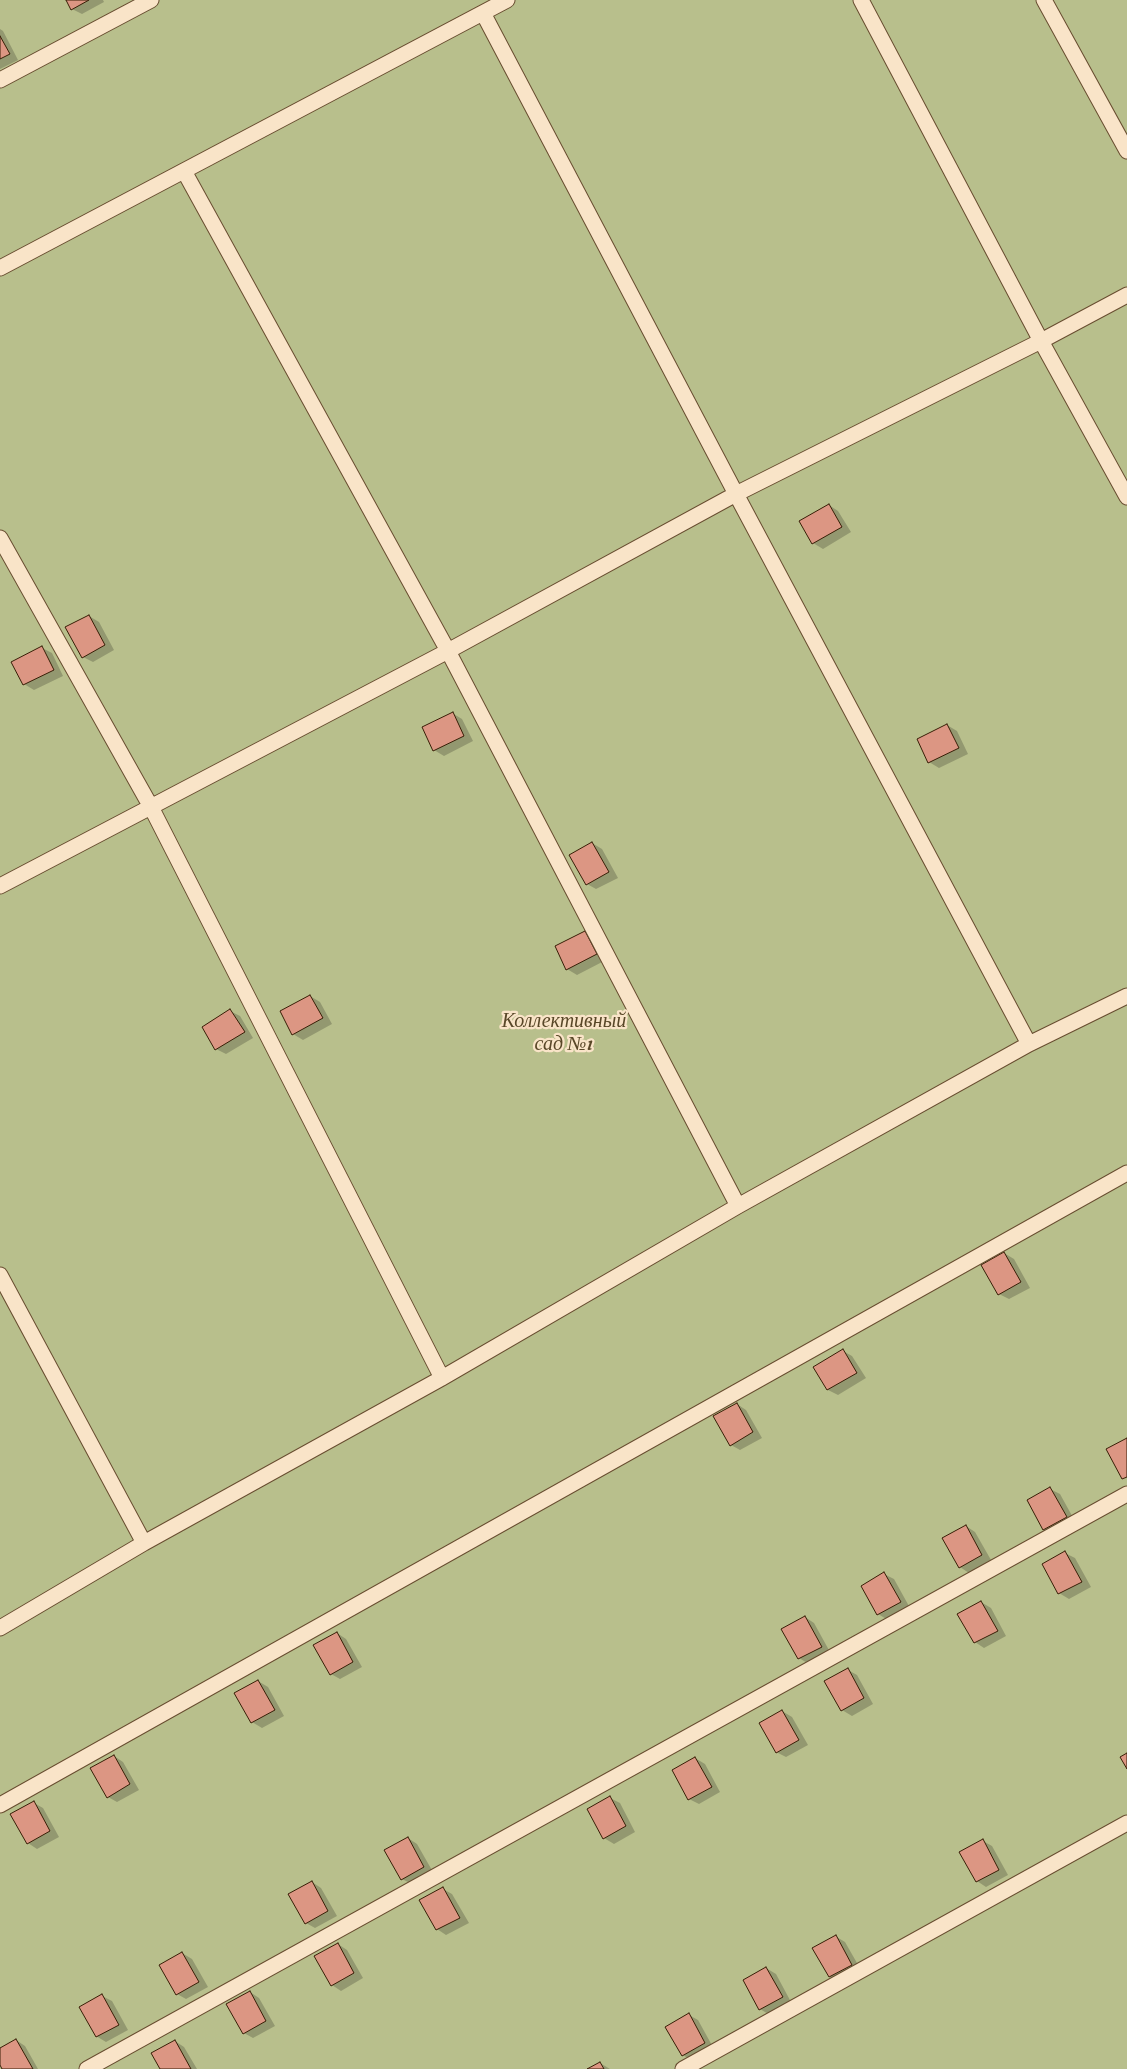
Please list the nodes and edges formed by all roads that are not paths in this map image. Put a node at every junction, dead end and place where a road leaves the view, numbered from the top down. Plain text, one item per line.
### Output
1 (150, 0) edge
2 (507, 0) edge
3 (861, 0) edge
4 (1044, 0) edge
5 (483, 13) junction
6 (0, 80) edge
7 (1127, 152) edge
8 (184, 170) junction
9 (0, 268) edge
10 (1127, 295) edge
11 (1042, 341) junction
12 (736, 494) junction
13 (1127, 497) edge
14 (0, 538) edge
15 (448, 651) junction
16 (151, 807) junction
17 (0, 886) edge
18 (1127, 996) edge
19 (1029, 1044) junction
20 (1127, 1173) edge
21 (738, 1206) junction
22 (0, 1275) edge
23 (442, 1378) junction
24 (1127, 1494) edge
25 (144, 1543) junction
26 (0, 1628) edge
27 (0, 1805) edge
28 (1127, 1823) edge
29 (88, 2069) edge
30 (683, 2069) edge

1 - 6 lane
2 - 5 lane
3 - 11 lane
4 - 7 lane
5 - 8 lane
5 - 12 lane
8 - 9 lane
8 - 15 lane
10 - 11 lane
11 - 12 lane
11 - 13 lane
12 - 15 lane
12 - 19 lane
14 - 16 lane
15 - 16 lane
15 - 21 lane
16 - 17 lane
16 - 23 lane
18 - 19 lane
19 - 21 lane
20 - 27 lane
21 - 23 lane
22 - 25 lane
23 - 25 lane
24 - 29 lane
25 - 26 lane
28 - 30 lane

